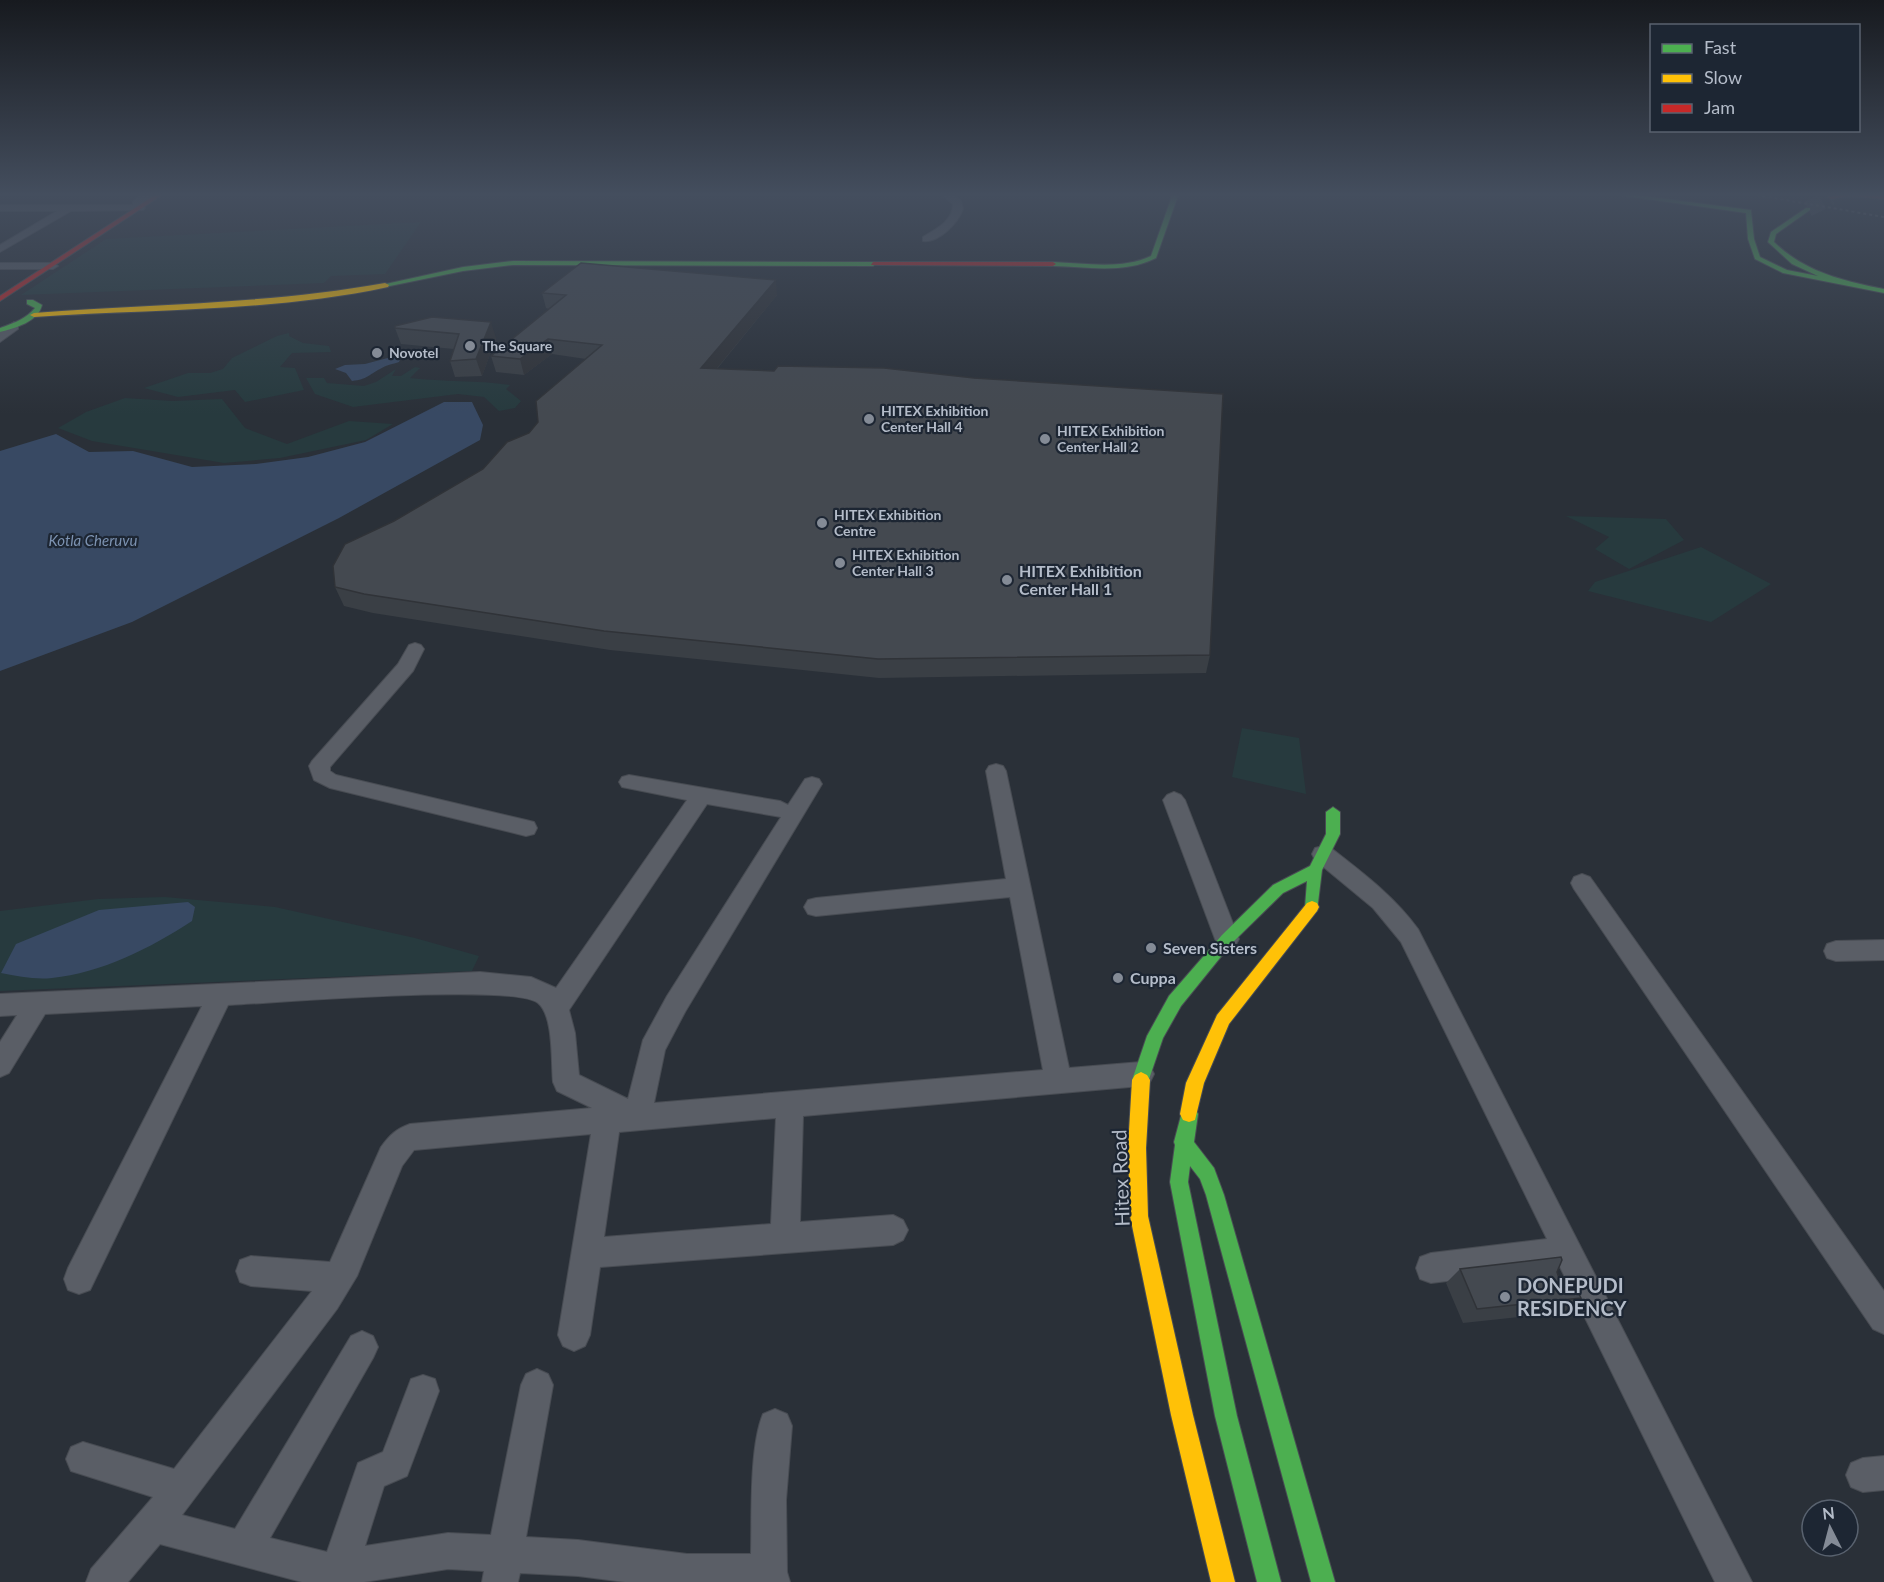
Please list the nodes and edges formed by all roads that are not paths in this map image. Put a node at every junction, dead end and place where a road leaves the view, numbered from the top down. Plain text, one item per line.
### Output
1 (52, 267) edge
2 (477, 267) edge
3 (1775, 267) edge
4 (1803, 267) edge
5 (1819, 267) edge
6 (1846, 284) junction
7 (1884, 286) edge
8 (1884, 291) edge
9 (0, 300) edge
10 (36, 311) junction
11 (7, 328) edge
12 (0, 338) edge
13 (415, 649) dead end
14 (996, 771) dead end
15 (629, 782) dead end
16 (812, 784) dead end
17 (701, 796) junction
18 (1174, 800) dead end
19 (780, 809) dead end
20 (1333, 812) dead end
21 (526, 828) dead end
22 (1319, 862) junction
23 (1582, 883) dead end
24 (1019, 887) junction
25 (816, 907) dead end
26 (1227, 939) junction
27 (1884, 950) edge
28 (1836, 951) dead end
29 (220, 995) junction
30 (38, 1003) junction
31 (0, 1005) edge
32 (558, 1006) junction
33 (0, 1065) edge
34 (1141, 1074) junction
35 (1058, 1081) junction
36 (789, 1105) junction
37 (638, 1118) junction
38 (607, 1121) junction
39 (1183, 1142) junction
40 (893, 1230) dead end
41 (785, 1239) junction
42 (1568, 1251) junction
43 (587, 1252) junction
44 (1431, 1268) dead end
45 (251, 1271) dead end
46 (338, 1278) junction
47 (79, 1279) dead end
48 (1884, 1318) edge
49 (574, 1335) dead end
50 (362, 1347) dead end
51 (537, 1385) dead end
52 (423, 1391) dead end
53 (775, 1426) dead end
54 (83, 1459) dead end
55 (180, 1488) junction
56 (153, 1525) junction
57 (244, 1548) junction
58 (340, 1568) junction
59 (503, 1568) edge
60 (770, 1577) edge
61 (104, 1582) edge
62 (1223, 1582) edge
63 (1269, 1582) edge
64 (1323, 1582) edge
65 (1734, 1582) edge

1 - 9 street
2 - 10 street
3 - 6 street
4 - 6 street
5 - 7 street
6 - 8 street
9 - 10 street
10 - 11 street
11 - 12 street
13 - 21 street
14 - 24 street
15 - 17 street
16 - 37 street
17 - 19 street
17 - 32 street
18 - 26 street
20 - 22 street
22 - 26 street, Hitex Road
22 - 39 street
22 - 42 street
23 - 48 street
24 - 25 street
24 - 35 street
26 - 34 street, Hitex Road
27 - 28 street
29 - 30 street
29 - 32 street
29 - 47 street
30 - 31 street
30 - 33 street
32 - 37 street
34 - 35 street
34 - 62 street, Hitex Road
35 - 36 street
36 - 37 street
36 - 41 street
37 - 38 street
38 - 43 street
38 - 46 street
39 - 63 street
39 - 64 street
40 - 41 street
41 - 43 street
42 - 44 street
42 - 65 street
43 - 49 street
45 - 46 street
46 - 55 street
50 - 57 street
51 - 59 street
52 - 58 street
53 - 60 street
54 - 55 street
55 - 56 street
56 - 57 street
56 - 61 street
57 - 58 street
58 - 59 street
59 - 60 street

